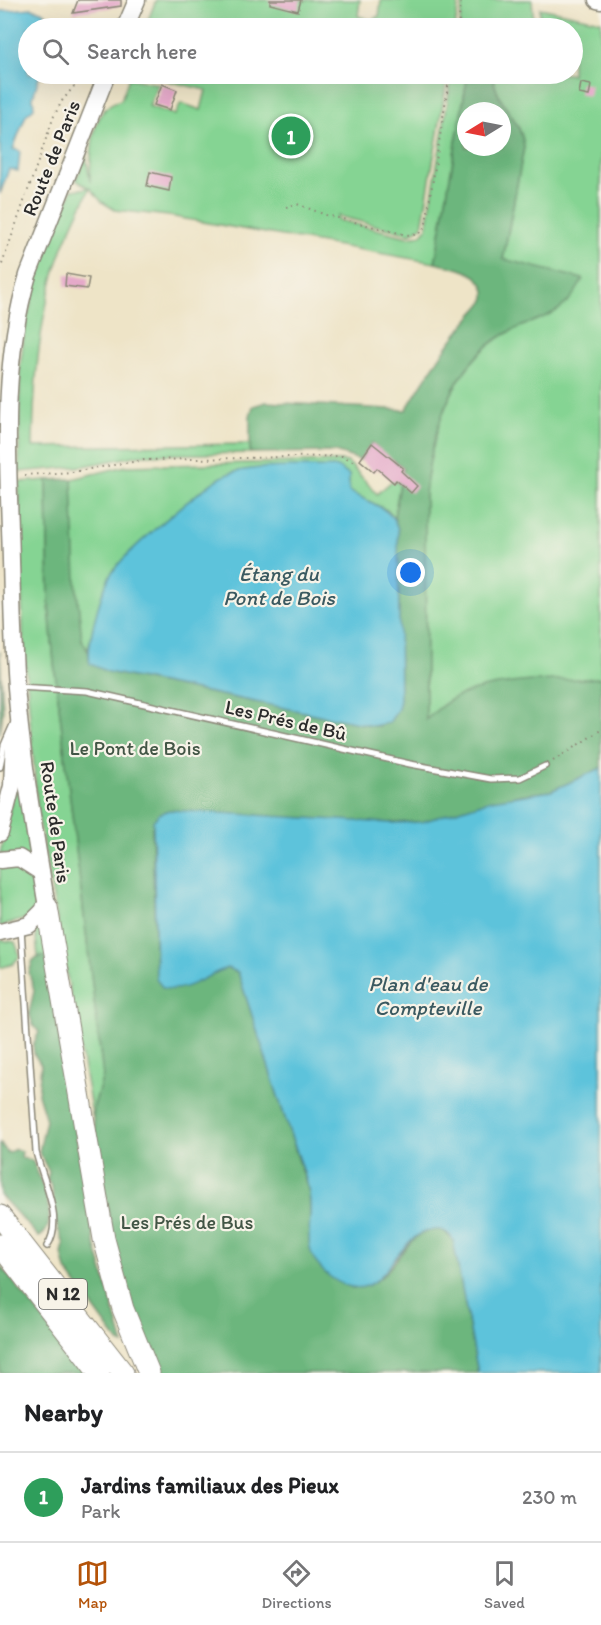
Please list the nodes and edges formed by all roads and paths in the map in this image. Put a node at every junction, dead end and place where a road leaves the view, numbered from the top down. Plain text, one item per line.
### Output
1 (137, 0) edge
2 (461, 0) edge
3 (129, 18) edge
4 (459, 18) edge
5 (76, 84) edge
6 (104, 84) edge
7 (448, 84) edge
8 (286, 207) dead end
9 (0, 270) edge
10 (357, 463) dead end
11 (9, 476) junction
12 (16, 687) junction
13 (15, 718) junction
14 (601, 730) edge
15 (545, 766) joint
16 (0, 767) edge
17 (0, 833) edge
18 (0, 860) edge
19 (41, 872) junction
20 (47, 908) junction
21 (21, 928) junction
22 (0, 932) edge
23 (0, 1216) edge
24 (0, 1245) edge
25 (47, 1246) dead end
26 (99, 1373) edge
27 (123, 1373) edge
28 (149, 1373) edge

1 - 3 street
2 - 4 path
5 - 9 path
6 - 11 street, Route de Paris
7 - 8 path
10 - 11 path
11 - 12 street, Route de Paris
12 - 13 street, Route de Paris
12 - 15 lane, Les Prés de Bû
12 - 19 street, Route de Paris
13 - 16 lane
13 - 17 street, Route de Paris
14 - 15 path
18 - 19 street
19 - 20 street, Route de Paris
20 - 21 street, Route de Paris
20 - 28 highway
21 - 22 street, Route de Paris
21 - 25 lane
23 - 27 highway, N 12
24 - 26 highway, N 12

